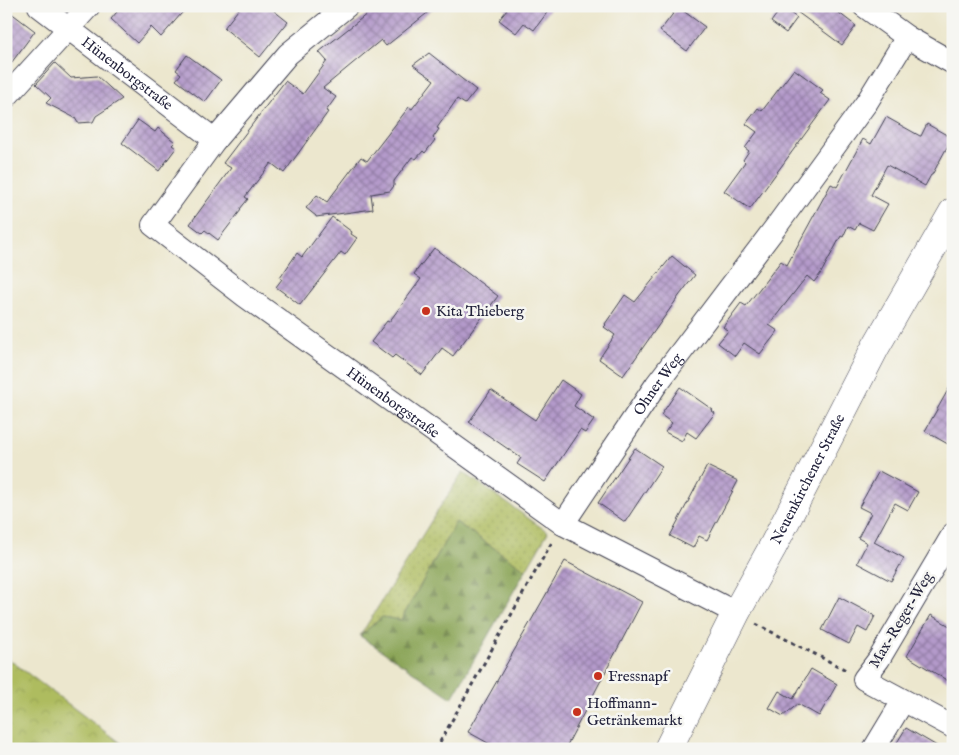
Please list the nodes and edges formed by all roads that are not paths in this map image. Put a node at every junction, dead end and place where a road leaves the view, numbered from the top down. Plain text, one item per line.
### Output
1 (39, 6) edge
2 (89, 6) edge
3 (348, 6) edge
4 (864, 6) edge
5 (69, 29) junction
6 (907, 37) junction
7 (953, 63) edge
8 (6, 97) edge
9 (215, 140) junction
10 (953, 212) edge
11 (563, 524) junction
12 (953, 534) edge
13 (748, 619) junction
14 (903, 700) junction
15 (953, 726) edge
16 (668, 749) edge
17 (874, 749) edge

1 - 5 street, Hünenborgstraße
2 - 5 street
3 - 9 street, Hünenborgstraße
4 - 6 street
5 - 8 street
5 - 9 street, Hünenborgstraße
6 - 7 street
6 - 11 street, Ohner Weg
9 - 11 street, Hünenborgstraße
10 - 13 street, Neuenkirchener Straße
11 - 13 street, Hünenborgstraße
12 - 14 street, Max-Reger-Weg
13 - 16 street, Neuenkirchener Straße
14 - 15 street, Max-Reger-Weg
14 - 17 street

